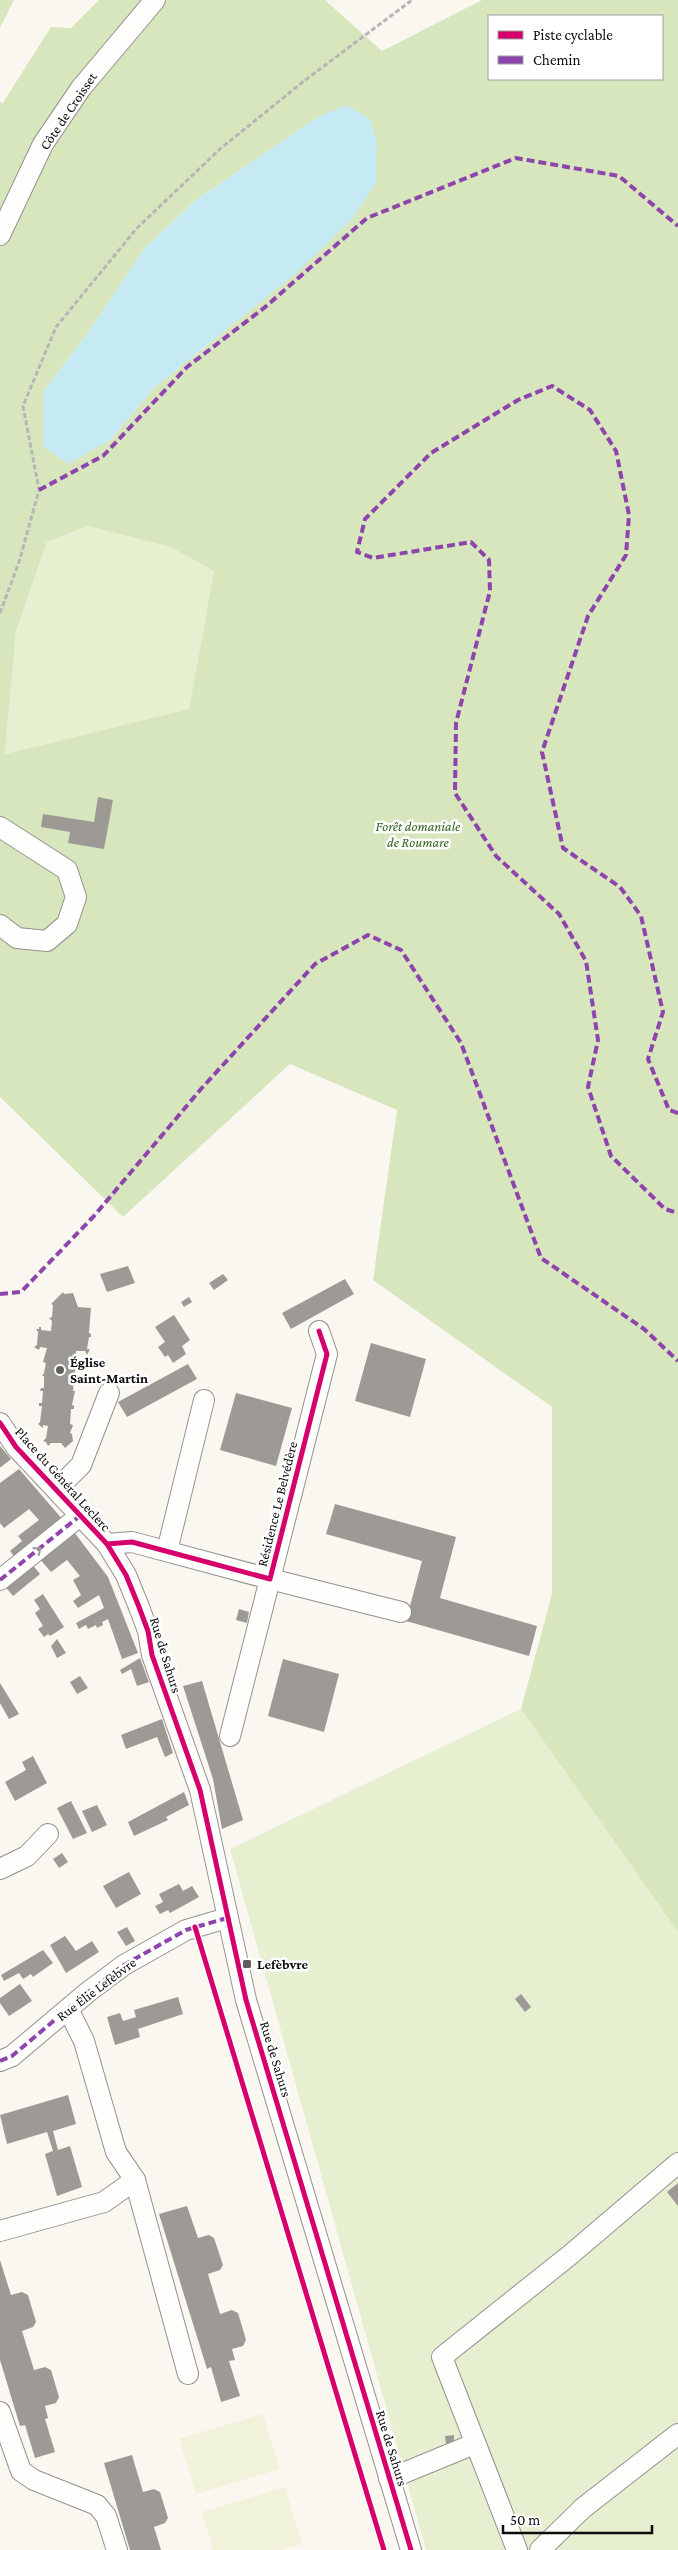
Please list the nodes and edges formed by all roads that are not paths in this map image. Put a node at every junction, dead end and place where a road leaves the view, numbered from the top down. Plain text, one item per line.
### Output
1 (156, 0) edge
2 (0, 235) edge
3 (0, 827) edge
4 (0, 925) edge
5 (319, 1331) dead end
6 (109, 1393) dead end
7 (204, 1400) dead end
8 (0, 1423) edge
9 (57, 1489) junction
10 (81, 1516) junction
11 (107, 1544) junction
12 (167, 1551) junction
13 (126, 1574) joint
14 (270, 1579) junction
15 (0, 1580) edge
16 (401, 1612) dead end
17 (230, 1736) dead end
18 (48, 1834) dead end
19 (0, 1869) edge
20 (227, 1918) junction
21 (68, 2008) junction
22 (0, 2061) edge
23 (678, 2163) edge
24 (135, 2180) junction
25 (0, 2231) edge
26 (188, 2374) dead end
27 (0, 2412) edge
28 (678, 2434) edge
29 (474, 2444) junction
30 (389, 2479) junction
31 (117, 2550) edge
32 (411, 2550) edge
33 (517, 2550) edge
34 (540, 2550) edge

1 - 2 street, Côte de Croisset
3 - 4 street
5 - 14 street, Résidence Le Belvédère
6 - 9 street
7 - 12 street
8 - 9 street, Place du Général Leclerc
9 - 10 street, Place du Général Leclerc
10 - 11 street, Place du Général Leclerc
15 -> 10 street
11 - 12 street, Résidence Le Belvédère
11 - 13 street, Place du Général Leclerc
12 - 14 street, Résidence Le Belvédère
13 - 20 street, Rue de Sahurs
14 - 16 street
14 - 17 street, Résidence Le Belvédère
18 - 19 street
20 - 21 street, Rue Élie Lefèbvre
20 - 30 street, Rue de Sahurs
21 - 22 street, Rue Élie Lefèbvre
21 - 24 street
23 - 29 street
24 - 25 street
24 - 26 street
27 - 31 street
28 - 34 street
29 - 30 street
29 - 33 street
30 - 32 street, Rue de Sahurs

